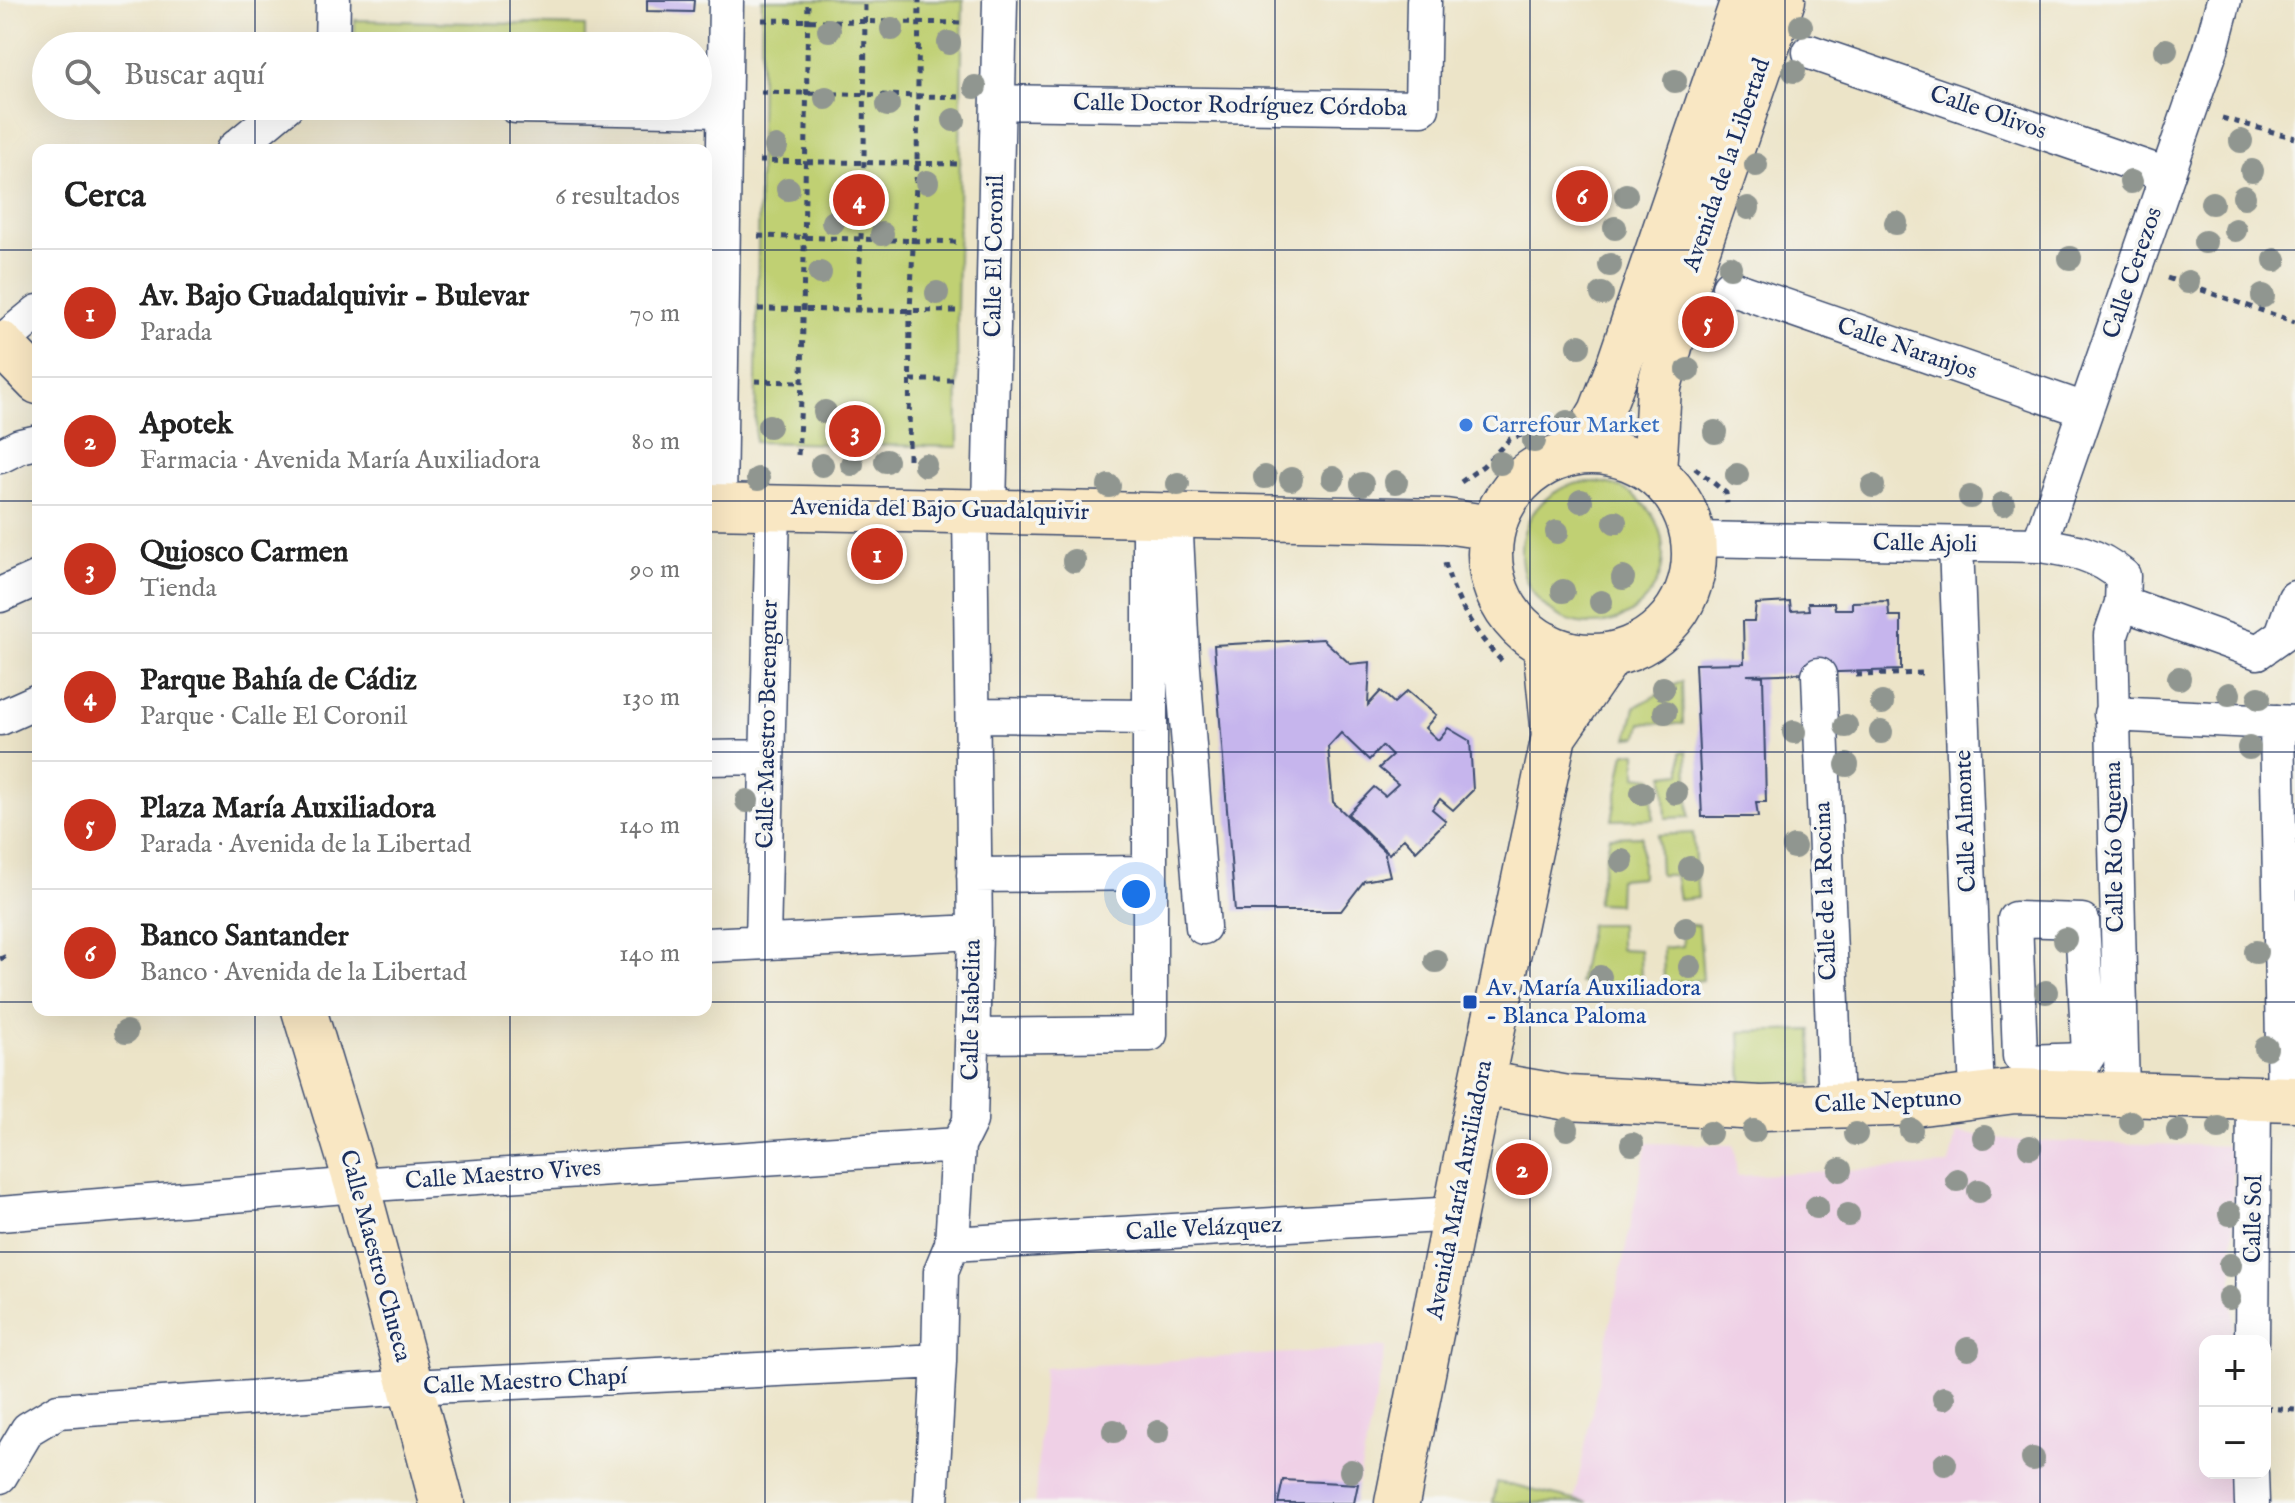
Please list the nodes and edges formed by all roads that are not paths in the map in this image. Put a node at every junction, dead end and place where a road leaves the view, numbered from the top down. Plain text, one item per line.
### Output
1 (333, 0) edge
2 (726, 0) edge
3 (1000, 0) edge
4 (1424, 0) edge
5 (1743, 0) edge
6 (1783, 0) edge
7 (2224, 0) edge
8 (332, 32) edge
9 (1810, 52) dead end
10 (984, 99) junction
11 (712, 110) edge
12 (722, 110) junction
13 (269, 120) edge
14 (240, 144) edge
15 (2167, 175) junction
16 (1729, 287) dead end
17 (32, 317) edge
18 (0, 343) edge
19 (32, 376) edge
20 (2085, 410) junction
21 (32, 443) edge
22 (1576, 453) junction
23 (0, 456) edge
24 (1654, 473) junction
25 (712, 506) edge
26 (773, 507) junction
27 (980, 511) junction
28 (1162, 515) junction
29 (1493, 528) junction
30 (1693, 539) junction
31 (1956, 545) junction
32 (2039, 545) junction
33 (32, 581) edge
34 (0, 595) edge
35 (2295, 598) edge
36 (2122, 603) junction
37 (1545, 644) junction
38 (1610, 655) junction
39 (1819, 675) road end
40 (32, 704) edge
41 (2111, 714) junction
42 (973, 715) junction
43 (1150, 717) junction
44 (0, 718) edge
45 (2286, 723) edge
46 (1554, 736) junction
47 (767, 757) junction
48 (712, 758) edge
49 (1150, 873) junction
50 (974, 875) junction
51 (1203, 927) dead end
52 (975, 932) junction
53 (763, 942) junction
54 (712, 945) edge
55 (306, 1016) edge
56 (972, 1036) junction
57 (1482, 1083) junction
58 (2122, 1093) junction
59 (1977, 1096) junction
60 (2278, 1099) edge
61 (1836, 1106) junction
62 (958, 1145) junction
63 (357, 1185) junction
64 (0, 1214) edge
65 (1456, 1214) junction
66 (952, 1244) junction
67 (2253, 1335) edge
68 (939, 1361) junction
69 (411, 1387) junction
70 (0, 1476) edge
71 (2251, 1479) edge
72 (442, 1503) edge
73 (931, 1503) edge
74 (1397, 1503) edge
75 (2252, 1503) edge

1 - 8 street
2 - 12 street
3 - 10 street, Calle El Coronil
4 - 10 street, Calle Doctor Rodríguez Córdoba
5 - 22 street, Avenida de la Libertad
6 - 24 street, Avenida de la Libertad
7 - 15 street, Calle Cerezos
9 - 15 street, Calle Olivos
10 - 27 street, Calle El Coronil
11 - 12 street
12 - 25 street
13 - 14 street
15 - 20 street, Calle Cerezos
16 - 20 street, Calle Naranjos
17 - 18 street
18 - 19 street
20 - 32 street, Calle Cerezos
21 - 23 street
22 - 24 street
22 - 29 street
24 - 30 street
25 - 26 street, Avenida del Bajo Guadalquivir
26 - 27 street, Avenida del Bajo Guadalquivir
26 - 47 street, Calle Maestro Berenguer
27 - 28 street, Avenida del Bajo Guadalquivir
27 - 42 street, Calle Isabelita
28 - 29 street, Avenida del Bajo Guadalquivir
28 - 43 street
28 - 51 street
29 - 37 street
30 - 31 street, Calle Ajoli
30 - 38 street
31 - 32 street, Calle Ajoli
31 - 59 street, Calle Almonte
32 - 36 street, Calle Ajoli
33 - 34 street
35 - 36 street
36 - 41 street, Calle Río Quema
37 - 38 street
37 - 46 street, Avenida María Auxiliadora
38 - 46 street, Avenida María Auxiliadora
39 - 61 street, Calle de la Rocina
40 - 44 street
41 - 45 street
41 - 58 street, Calle Río Quema
42 - 43 street
42 - 50 street, Calle Isabelita
43 - 49 street
45 - 60 street, Calle Sol
46 - 57 street, Avenida María Auxiliadora
47 - 48 street
47 - 53 street, Calle Maestro Berenguer
49 - 50 street
49 - 56 street
50 - 52 street, Calle Isabelita
52 - 53 street
52 - 56 street, Calle Isabelita
53 - 54 street
55 - 63 street, Calle Maestro Chueca
56 - 62 street, Calle Isabelita
57 - 61 street, Calle Neptuno
57 - 65 street, Avenida María Auxiliadora
58 - 59 street, Calle Neptuno
58 - 60 street, Calle Neptuno
59 - 61 street, Calle Neptuno
60 - 67 street, Calle Sol
62 - 63 street, Calle Maestro Vives
62 - 66 street, Calle Isabelita
63 - 64 street, Calle Maestro Vives
63 - 69 street, Calle Maestro Chueca
65 - 66 street, Calle Velázquez
65 - 74 street, Avenida María Auxiliadora
66 - 68 street, Calle Isabelita
68 - 69 street, Calle Maestro Chapí
68 - 73 street, Calle Isabelita
69 - 70 street, Calle Maestro Chapí
69 - 72 street, Calle Maestro Chueca
71 - 75 street

